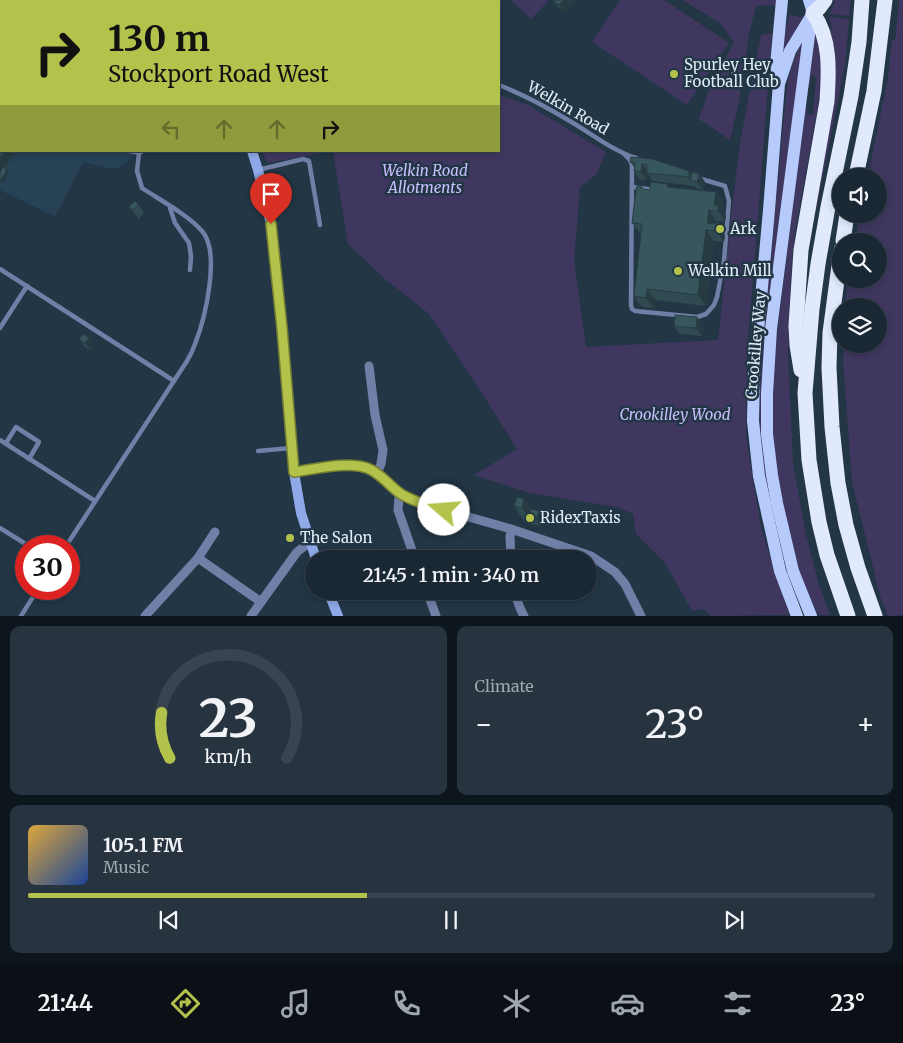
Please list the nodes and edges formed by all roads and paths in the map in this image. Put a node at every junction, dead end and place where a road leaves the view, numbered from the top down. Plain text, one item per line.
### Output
1 (782, 0) edge
2 (825, 0) edge
3 (862, 0) edge
4 (885, 0) edge
5 (812, 4) edge
6 (779, 84) junction
7 (500, 85) edge
8 (141, 152) edge
9 (252, 152) edge
10 (624, 154) junction
11 (638, 159) edge
12 (858, 168) edge
13 (258, 170) junction
14 (689, 175) edge
15 (632, 187) junction
16 (661, 190) edge
17 (718, 196) edge
18 (728, 197) junction
19 (169, 206) junction
20 (320, 225) dead end
21 (0, 269) edge
22 (190, 270) dead end
23 (27, 286) junction
24 (836, 288) edge
25 (0, 328) edge
26 (370, 366) dead end
27 (174, 381) junction
28 (805, 393) junction
29 (0, 440) edge
30 (6, 443) junction
31 (292, 448) junction
32 (258, 451) dead end
33 (29, 459) junction
34 (294, 472) junction
35 (377, 473) junction
36 (401, 494) junction
37 (95, 501) junction
38 (0, 528) edge
39 (511, 529) junction
40 (216, 532) dead end
41 (73, 535) edge
42 (15, 537) edge
43 (310, 542) junction
44 (313, 550) edge
45 (412, 550) edge
46 (511, 550) edge
47 (198, 558) junction
48 (31, 600) edge
49 (332, 600) edge
50 (430, 600) edge
51 (517, 600) edge
52 (261, 602) junction
53 (21, 616) edge
54 (145, 616) edge
55 (250, 616) edge
56 (338, 616) edge
57 (436, 616) edge
58 (524, 616) edge
59 (641, 616) edge
60 (798, 616) edge
61 (811, 616) edge
62 (848, 616) edge
63 (875, 616) edge

1 - 6 main road, Crookilley Way
2 - 5 highway
3 - 28 highway
4 - 12 highway
5 - 6 main road, Crookilley Way
5 - 28 highway
5 - 61 main road, Crookilley Way
6 - 60 main road, Crookilley Way
7 - 10 lane, Welkin Road
8 - 19 lane
9 - 13 main road
10 - 11 lane, Welkin Road
10 - 15 lane, Welkin Road
13 - 20 lane
13 - 31 main road
14 - 18 lane
15 - 16 lane
15 - 18 lane
17 - 18 lane
19 - 22 lane
19 - 27 lane
21 - 23 lane
23 - 25 lane
23 - 27 lane
24 - 63 highway
26 - 35 street
27 - 37 lane
28 - 62 highway
29 - 30 lane
30 - 33 lane
30 - 33 lane
31 - 32 lane
31 - 34 main road
33 - 37 lane
34 - 35 street
34 - 43 main road
35 - 36 street
36 - 39 street
36 - 45 street
37 - 41 lane
38 - 42 lane
39 - 46 street
39 - 59 street
40 - 47 street
43 - 44 main road
43 - 52 street
47 - 52 street
47 - 54 street
48 - 53 lane
49 - 56 main road
50 - 57 street
51 - 58 street
52 - 55 street

